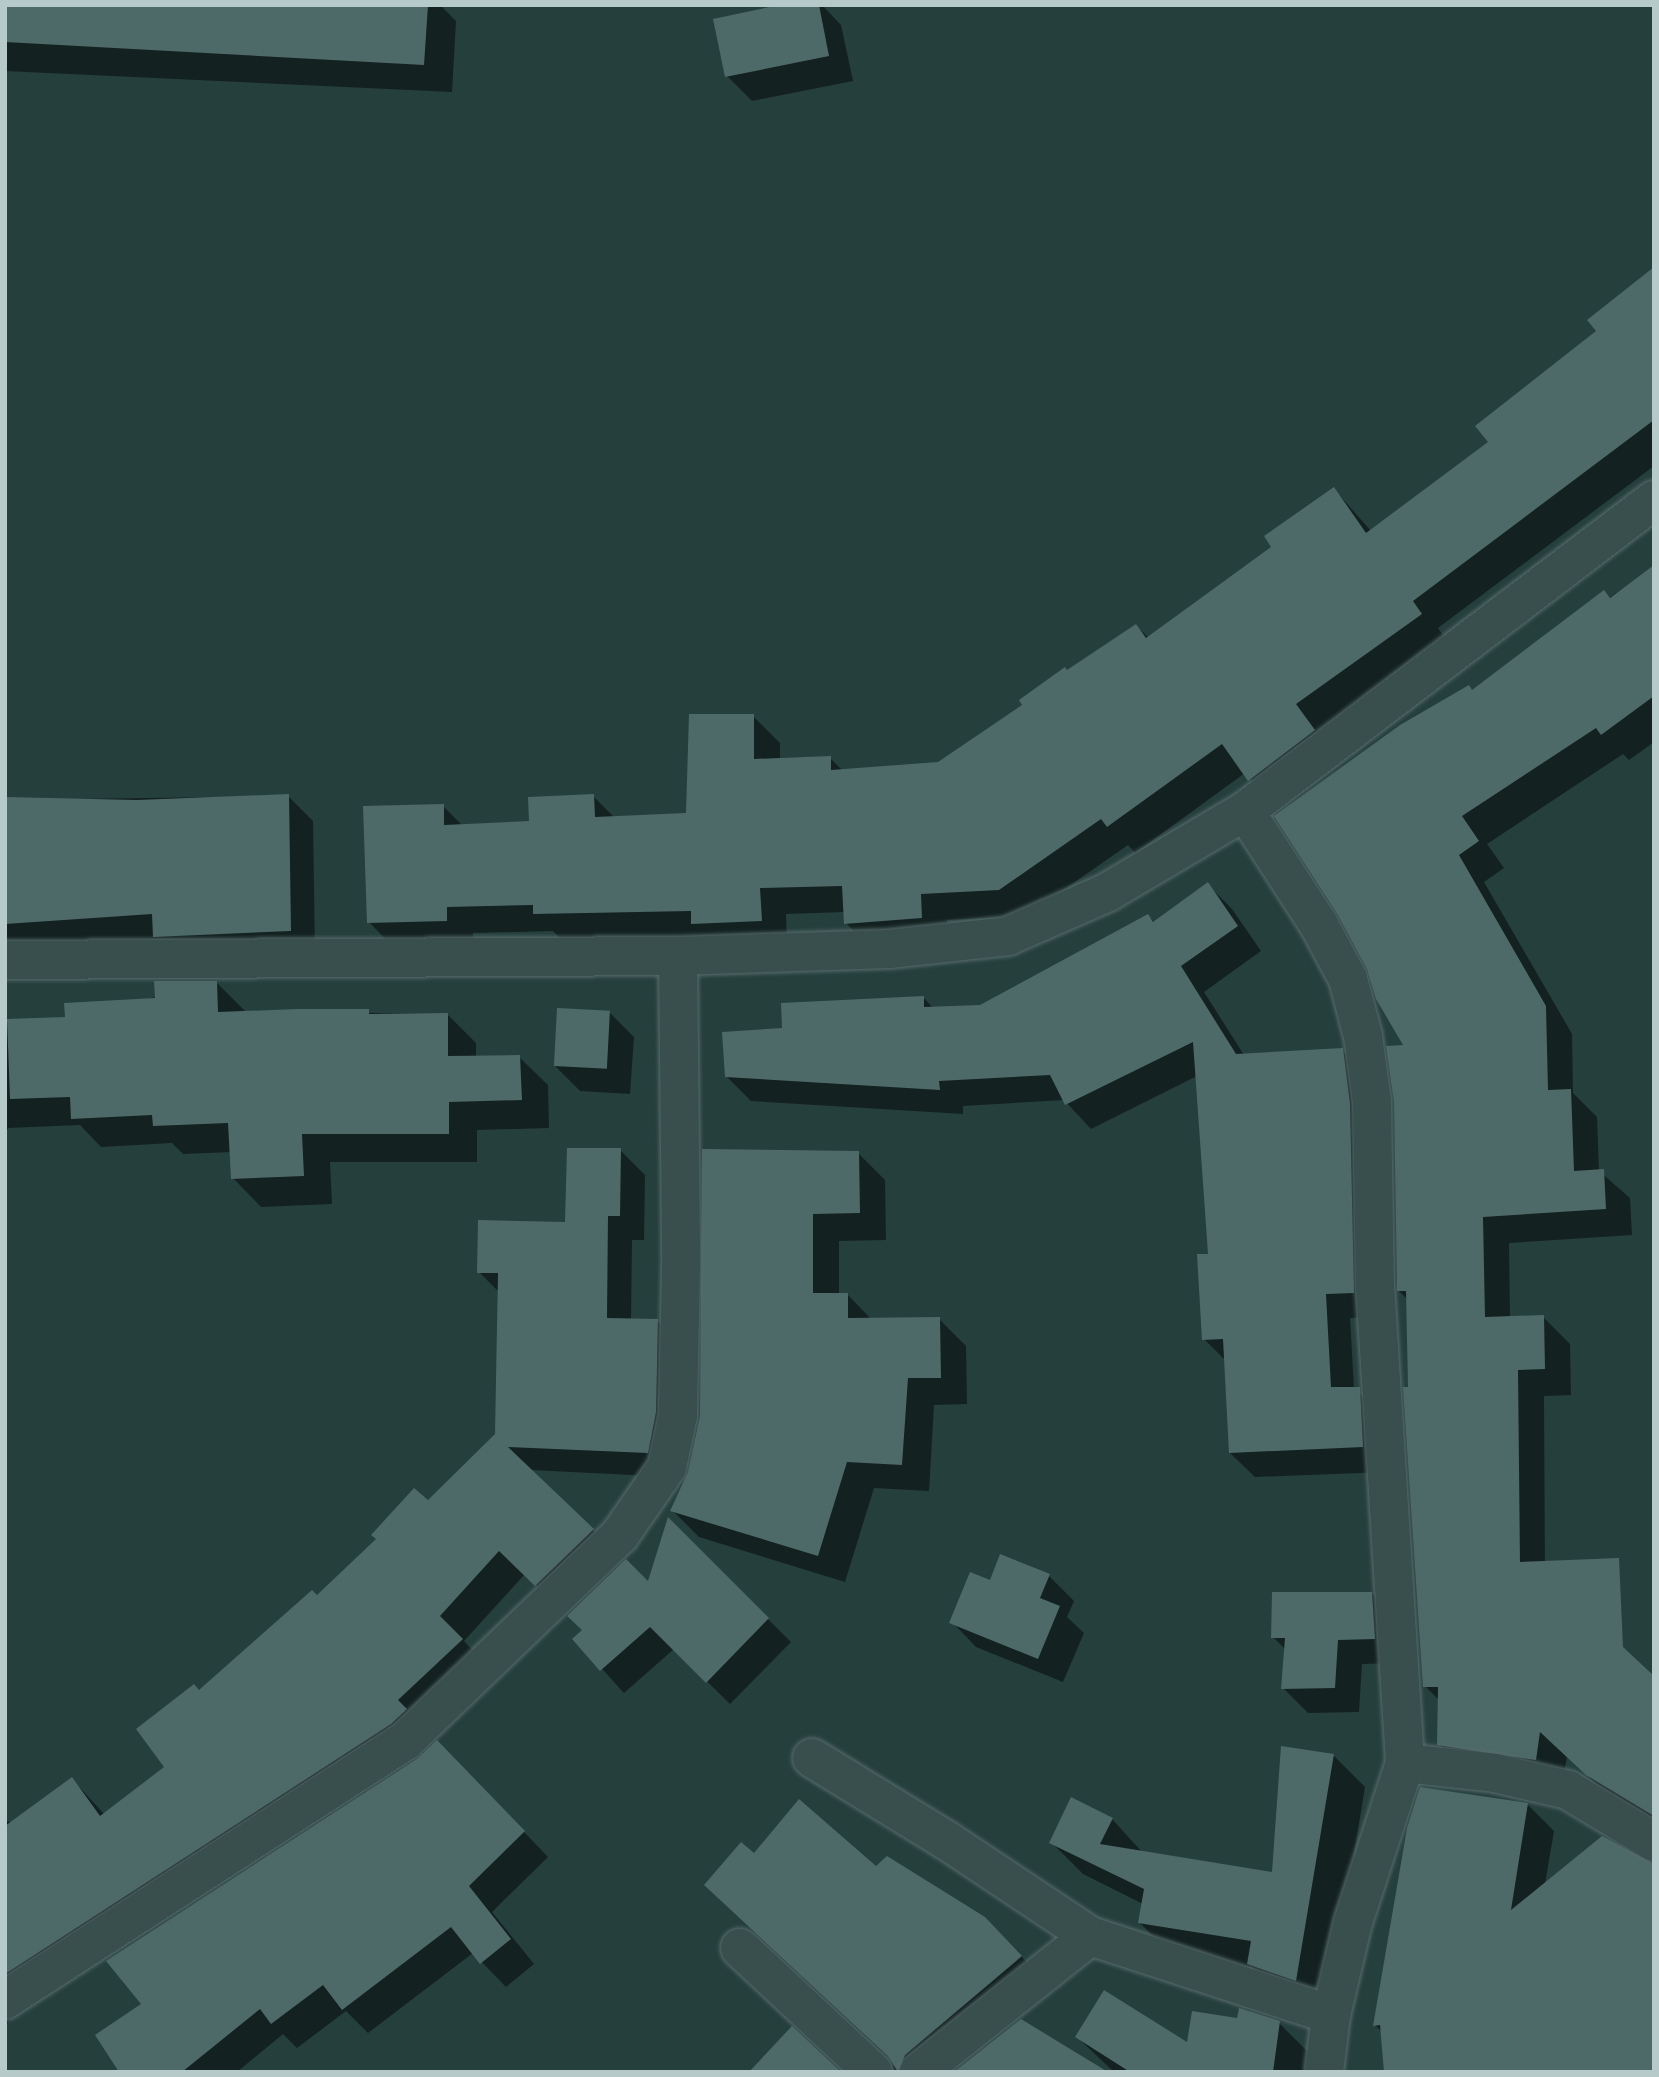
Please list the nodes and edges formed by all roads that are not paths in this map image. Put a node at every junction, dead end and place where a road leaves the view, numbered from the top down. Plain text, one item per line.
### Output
1 (1654, 500) edge
2 (1245, 811) junction
3 (678, 956) junction
4 (5, 960) edge
5 (812, 1758) dead end
6 (1405, 1763) junction
7 (1654, 1842) edge
8 (1090, 1936) junction
9 (740, 1948) dead end
10 (5, 2000) edge
11 (1331, 2015) junction
12 (873, 2072) edge
13 (919, 2072) edge
14 (1324, 2072) edge

1 - 2 street
2 - 3 street
2 - 6 street
3 - 4 street
3 - 10 street
5 - 8 street
6 - 7 street
6 - 11 street
8 - 11 street
8 - 13 street
9 - 12 street
11 - 14 street

